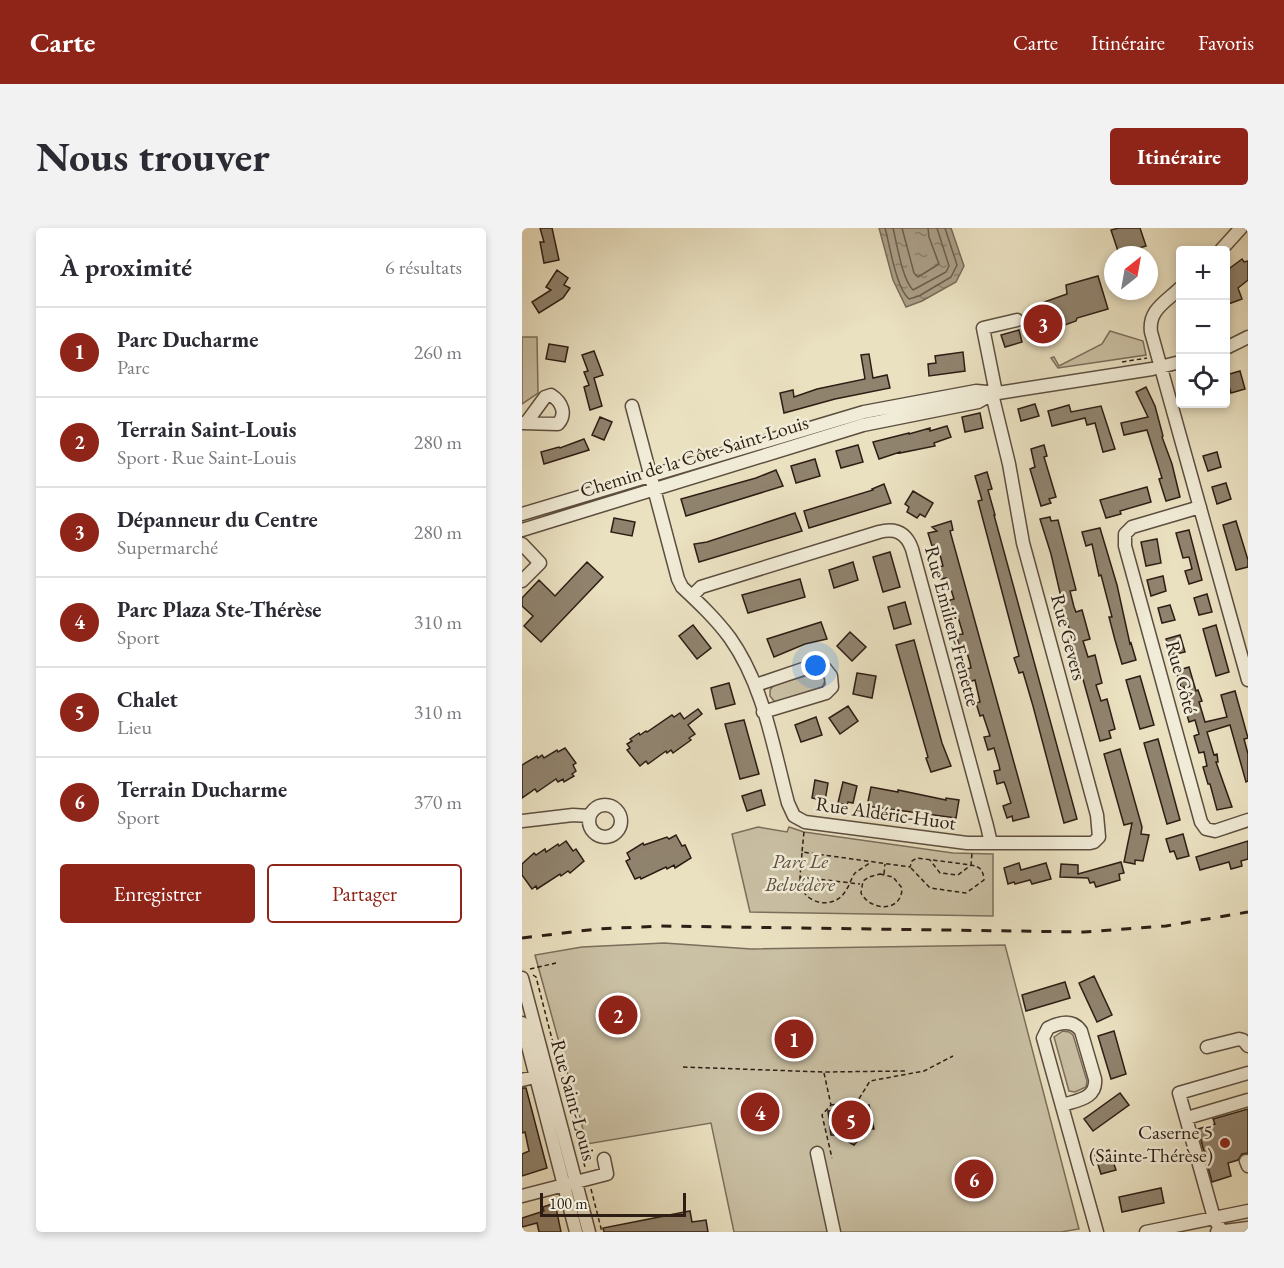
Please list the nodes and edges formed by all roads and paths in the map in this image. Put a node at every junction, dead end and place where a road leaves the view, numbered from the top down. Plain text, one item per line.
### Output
1 (1241, 228) edge
2 (1225, 246) edge
3 (1176, 292) edge
4 (1017, 320) dead end
5 (1248, 338) edge
6 (1230, 346) edge
7 (1176, 363) edge
8 (1160, 367) junction
9 (994, 393) junction
10 (632, 406) dead end
11 (651, 482) junction
12 (1200, 507) junction
13 (522, 514) edge
14 (522, 530) edge
15 (522, 544) edge
16 (522, 581) edge
17 (692, 596) junction
18 (1248, 680) edge
19 (756, 685) junction
20 (763, 712) junction
21 (589, 816) dead end
22 (1248, 820) edge
23 (522, 822) edge
24 (804, 831) dead end
25 (991, 843) junction
26 (1047, 843) joint
27 (802, 852) junction
28 (972, 853) dead end
29 (931, 859) junction
30 (871, 861) junction
31 (885, 863) junction
32 (971, 864) junction
33 (910, 867) junction
34 (884, 874) junction
35 (800, 877) junction
36 (850, 882) junction
37 (861, 884) junction
38 (556, 963) dead end
39 (527, 974) edge
40 (522, 1023) edge
41 (1248, 1046) edge
42 (1207, 1047) dead end
43 (953, 1056) dead end
44 (683, 1067) dead end
45 (905, 1071) dead end
46 (824, 1072) junction
47 (1248, 1073) edge
48 (541, 1075) junction
49 (522, 1080) edge
50 (1248, 1100) edge
51 (831, 1105) junction
52 (1063, 1105) junction
53 (1187, 1118) junction
54 (817, 1154) dead end
55 (832, 1158) dead end
56 (604, 1159) dead end
57 (585, 1168) dead end
58 (570, 1183) junction
59 (590, 1186) dead end
60 (522, 1196) edge
61 (1244, 1212) edge
62 (1214, 1218) junction
63 (1246, 1229) edge
64 (576, 1232) edge
65 (589, 1232) edge
66 (602, 1232) edge
67 (834, 1232) edge
68 (1097, 1232) edge
69 (1146, 1232) edge
70 (1220, 1232) edge

1 - 2 street
3 - 8 street
4 - 9 street
5 - 6 street
7 - 8 street, Chemin de la Côte-Saint-Louis
8 - 9 street, Chemin de la Côte-Saint-Louis
8 - 12 street
9 - 11 street, Chemin de la Côte-Saint-Louis
9 - 26 street, Rue Gevers
10 - 11 street, Rue Aldéric-Huot
11 - 13 street, Chemin de la Côte-Saint-Louis
11 - 14 street, Chemin de la Côte-Saint-Louis
11 - 17 street, Rue Aldéric-Huot
12 - 18 street
12 - 22 street, Rue Côté
15 - 16 street
17 - 19 street, Rue Aldéric-Huot
17 - 25 street, Rue Emilien-Frenette
19 - 20 street, Rue Aldéric-Huot
19 - 20 street
20 - 25 street, Rue Aldéric-Huot
21 - 23 street
24 - 27 path
25 - 26 street, Rue Aldéric-Huot
27 - 30 path
27 - 35 path
28 - 32 path
29 - 32 path
29 - 32 path
29 - 33 path
30 - 31 path
30 - 36 path
31 - 33 path
31 - 34 path
32 - 33 path
34 - 37 path
34 - 37 path
35 - 36 path
35 - 36 path
36 - 37 path
38 - 39 path
39 - 48 street, Rue Saint-Louis
39 - 57 path, Rue Saint-Louis
40 - 48 street, Rue Saint-Louis
41 - 42 street
43 - 51 path
44 - 46 path
45 - 46 path
46 - 51 path
47 - 53 street
48 - 49 street
48 - 58 street, Rue Saint-Louis
50 - 53 street
51 - 55 path
52 - 52 street
52 - 68 street
53 - 62 street
54 - 67 street
56 - 58 street
58 - 60 street
58 - 64 street, Rue Saint-Louis
58 - 65 street, Rue Saint-Louis
59 - 66 path, Rue Saint-Louis
61 - 62 street
61 - 63 street
62 - 69 street
62 - 70 street
63 - 70 street

